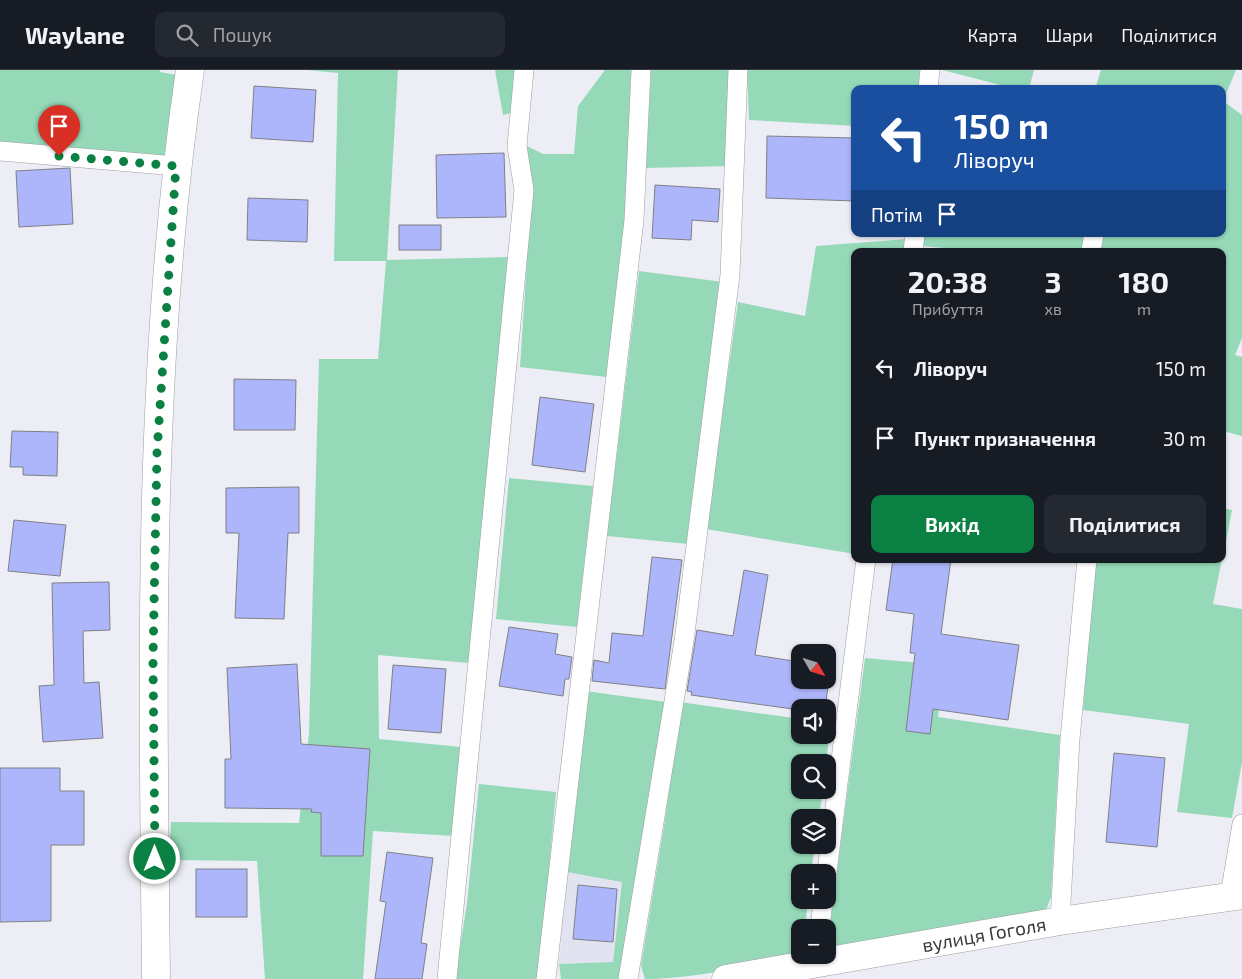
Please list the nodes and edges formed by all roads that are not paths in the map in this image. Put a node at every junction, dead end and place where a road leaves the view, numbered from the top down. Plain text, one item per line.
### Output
1 (190, 70) edge
2 (524, 70) edge
3 (641, 70) edge
4 (738, 70) edge
5 (930, 70) edge
6 (928, 85) edge
7 (0, 152) edge
8 (176, 166) junction
9 (866, 563) edge
10 (1087, 563) edge
11 (1242, 824) edge
12 (828, 864) edge
13 (1236, 895) edge
14 (1060, 921) junction
15 (836, 956) edge
16 (794, 964) edge
17 (156, 979) edge
18 (447, 979) edge
19 (546, 979) edge
20 (628, 979) edge
21 (726, 979) edge

1 - 8 street
2 - 18 lane
3 - 19 lane
4 - 20 lane
5 - 6 lane
7 - 8 lane
8 - 17 street
9 - 12 lane
10 - 14 lane
11 - 13 lane
13 - 14 street, вулиця Гоголя
14 - 15 street, вулиця Гоголя
16 - 21 street, вулиця Гоголя

